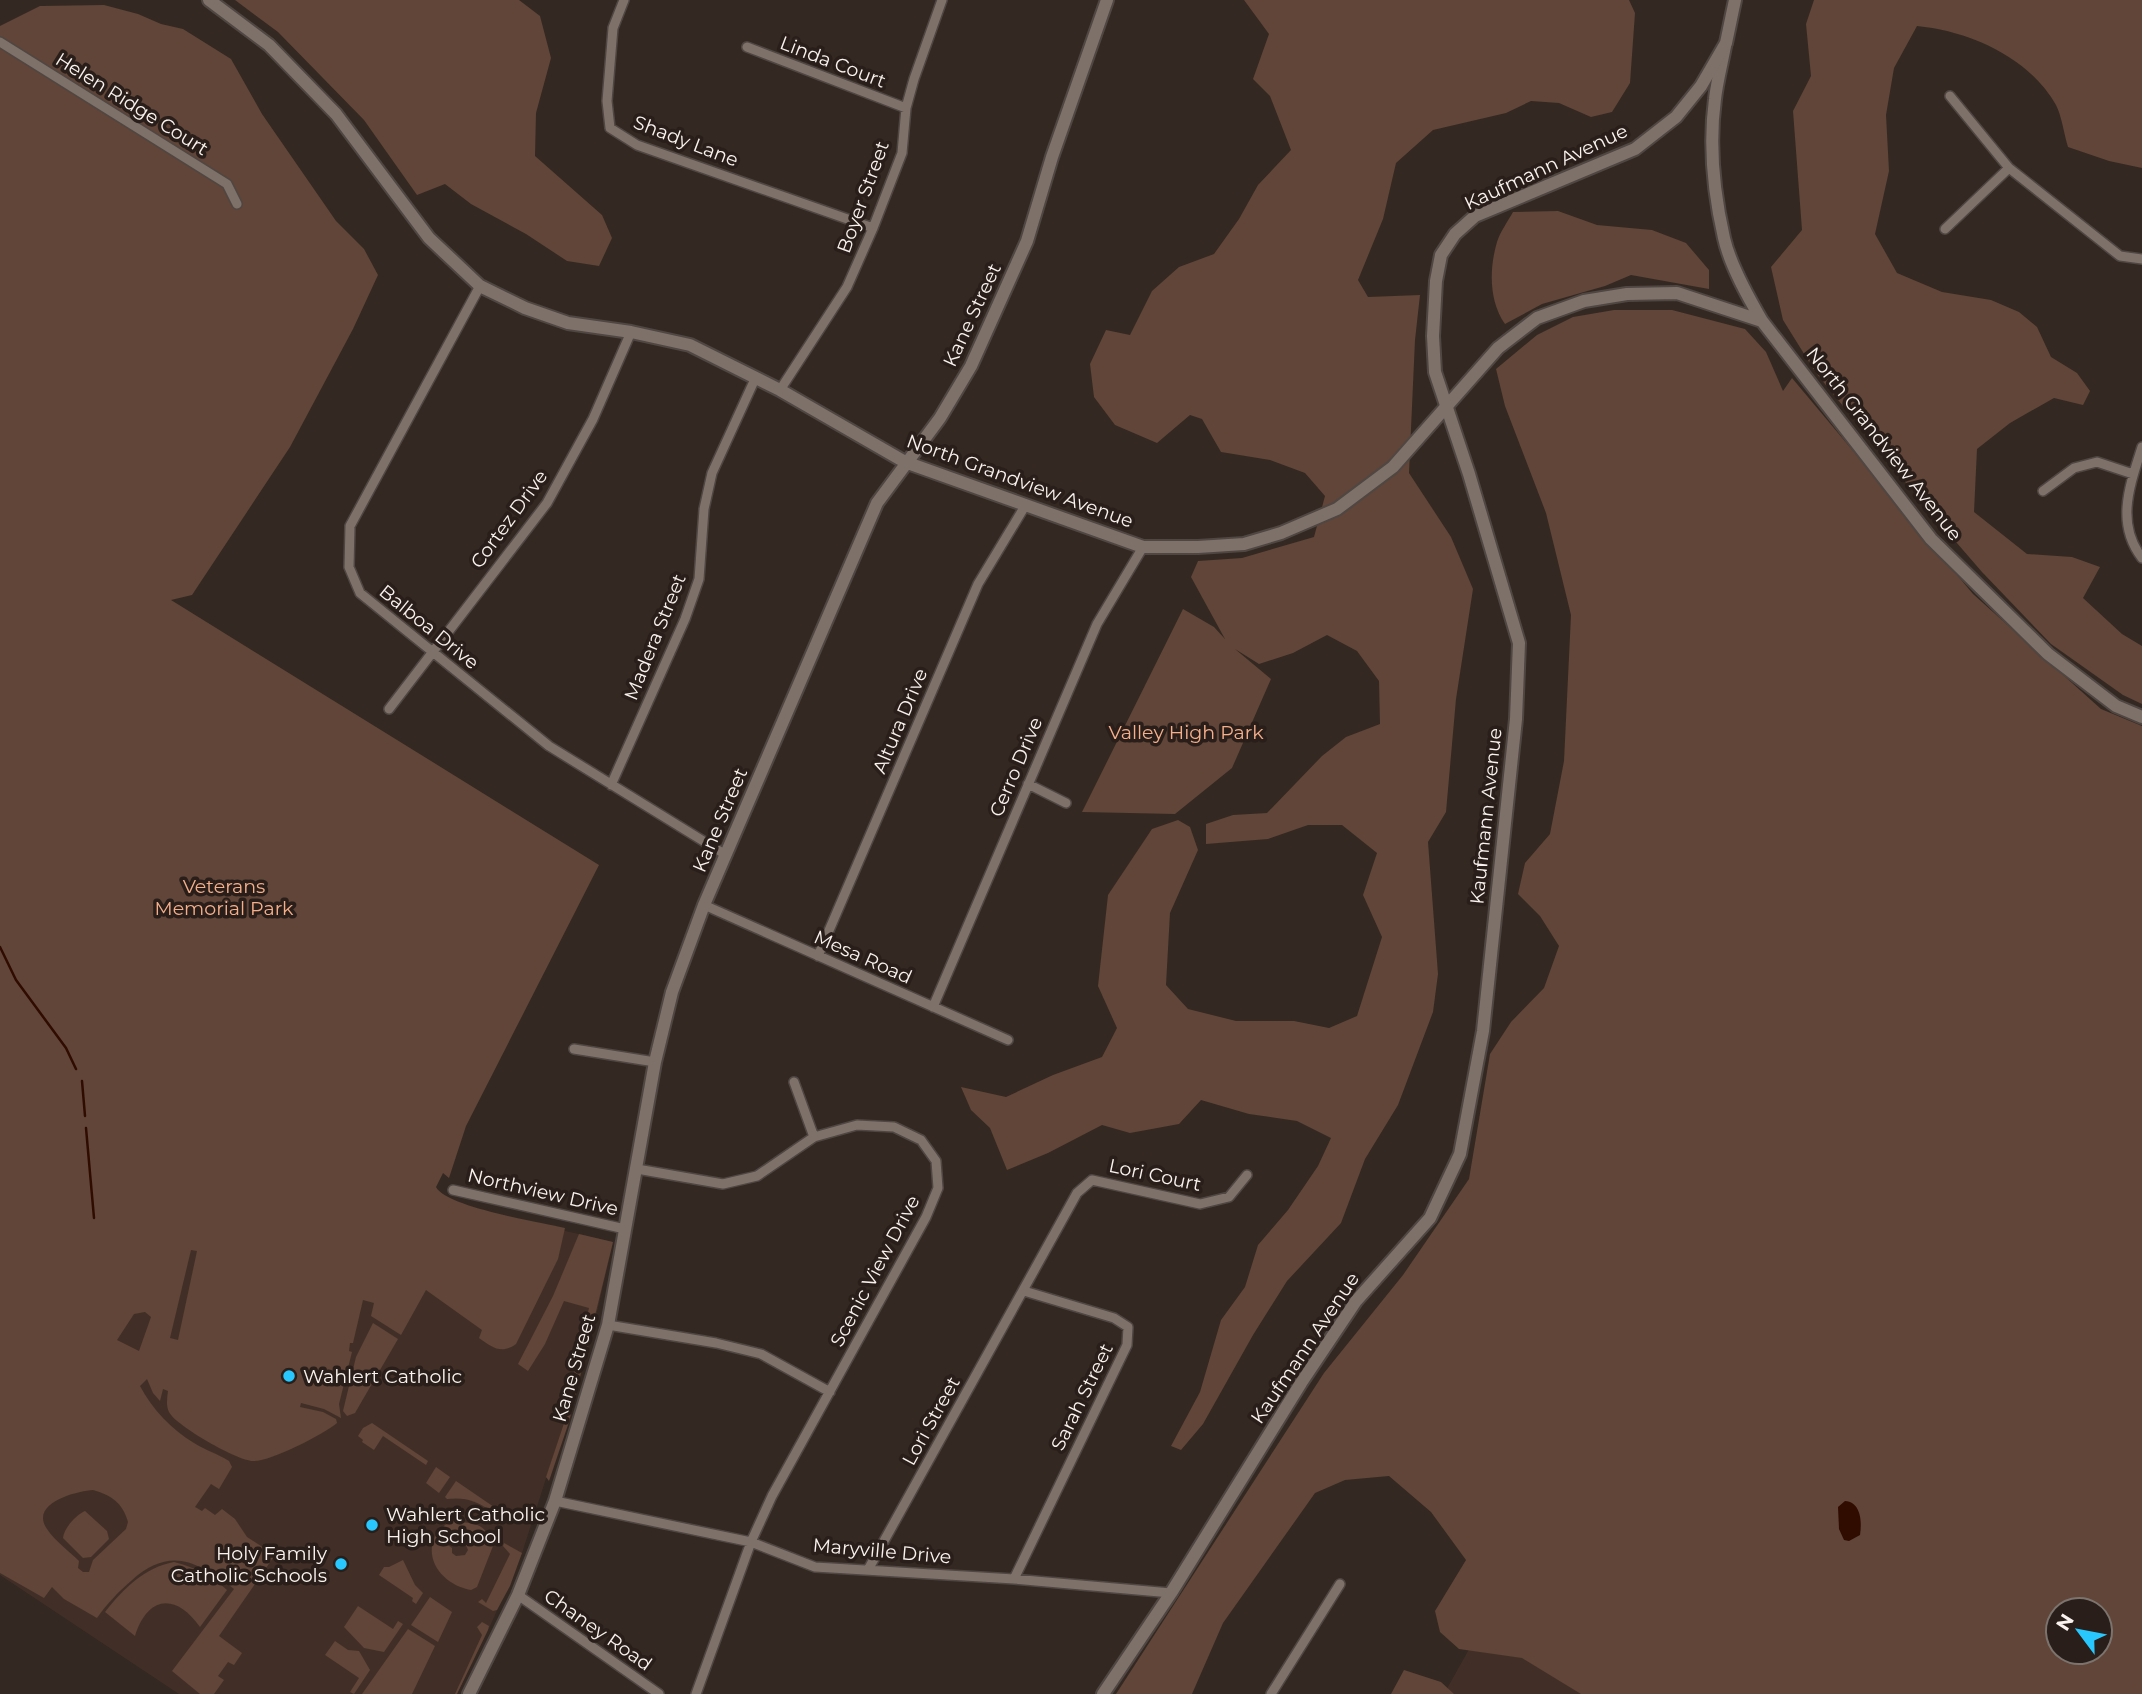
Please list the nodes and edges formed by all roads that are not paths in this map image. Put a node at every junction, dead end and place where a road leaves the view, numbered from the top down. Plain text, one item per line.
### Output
1 (209, 0) edge
2 (624, 0) edge
3 (942, 0) edge
4 (1107, 0) edge
5 (1735, 0) edge
6 (0, 42) edge
7 (1726, 43) junction
8 (747, 47) dead end
9 (1950, 96) dead end
10 (906, 108) junction
11 (2009, 168) junction
12 (237, 204) dead end
13 (873, 228) junction
14 (1945, 229) dead end
15 (2142, 259) edge
16 (480, 286) junction
17 (1762, 321) junction
18 (631, 332) junction
19 (755, 379) junction
20 (780, 390) junction
21 (1447, 405) junction
22 (2142, 447) edge
23 (905, 462) junction
24 (2133, 474) junction
25 (2043, 491) dead end
26 (1025, 506) junction
27 (1143, 547) junction
28 (2142, 558) edge
29 (432, 650) junction
30 (388, 709) dead end
31 (2142, 718) edge
32 (1028, 784) junction
33 (611, 785) junction
34 (1066, 803) dead end
35 (726, 855) junction
36 (704, 905) junction
37 (818, 956) junction
38 (933, 1007) junction
39 (1008, 1040) dead end
40 (574, 1048) dead end
41 (655, 1062) junction
42 (794, 1082) dead end
43 (814, 1137) junction
44 (636, 1169) junction
45 (1247, 1175) dead end
46 (453, 1190) dead end
47 (625, 1229) junction
48 (1024, 1291) junction
49 (608, 1325) junction
50 (830, 1392) junction
51 (555, 1501) junction
52 (751, 1542) junction
53 (869, 1569) junction
54 (1014, 1579) junction
55 (1340, 1584) dead end
56 (1171, 1593) junction
57 (518, 1595) junction
58 (469, 1694) edge
59 (659, 1694) edge
60 (696, 1694) edge
61 (1103, 1694) edge
62 (1271, 1694) edge

1 - 16 street, North Grandview Avenue
2 - 13 street, Shady Lane
3 - 10 street, Boyer Street
4 - 23 street, Kane Street
5 - 7 street, Kaufmann Avenue
6 - 12 street, Helen Ridge Court
7 - 17 street, North Grandview Avenue
7 - 21 street, Kaufmann Avenue
8 - 10 street, Linda Court
9 - 11 street
10 - 13 street, Boyer Street
11 - 14 street
11 - 15 street
13 - 20 street, Boyer Street
16 - 18 street, North Grandview Avenue
16 - 29 street, Balboa Drive
17 - 21 street, North Grandview Avenue
17 - 31 street, North Grandview Avenue
18 - 19 street, North Grandview Avenue
18 - 29 street, Cortez Drive
19 - 20 street, North Grandview Avenue
19 - 33 street, Madera Street
20 - 23 street, North Grandview Avenue
21 - 27 street, North Grandview Avenue
21 - 56 street, Kaufmann Avenue
22 - 24 street
23 - 26 street, North Grandview Avenue
23 - 35 street, Kane Street
24 - 25 street
24 - 28 street
26 - 27 street, North Grandview Avenue
26 - 37 street, Altura Drive
27 - 32 street, Cerro Drive
29 - 30 street, Cortez Drive
29 - 33 street, Balboa Drive
32 - 34 street
32 - 38 street, Cerro Drive
33 - 35 street, Balboa Drive
35 - 36 street, Kane Street
36 - 37 street, Mesa Road
36 - 41 street, Kane Street
37 - 38 street, Mesa Road
38 - 39 street, Mesa Road
40 - 41 street
41 - 44 street, Kane Street
42 - 43 street
43 - 44 street, Scenic View Drive
43 - 50 street, Scenic View Drive
44 - 47 street, Kane Street
45 - 48 street, Lori Court
46 - 47 street, Northview Drive
47 - 49 street, Kane Street
48 - 53 street, Lori Street
48 - 54 street, Sarah Street
49 - 50 street
49 - 51 street, Kane Street
50 - 52 street, Scenic View Drive
51 - 52 street, Maryville Drive
51 - 57 street, Kane Street
52 - 53 street, Maryville Drive
52 - 60 street, Scenic View Drive
53 - 54 street, Maryville Drive
54 - 56 street, Maryville Drive
55 - 62 street
56 - 61 street, Kaufmann Avenue
57 - 58 street, Kane Street
57 - 59 street, Chaney Road

